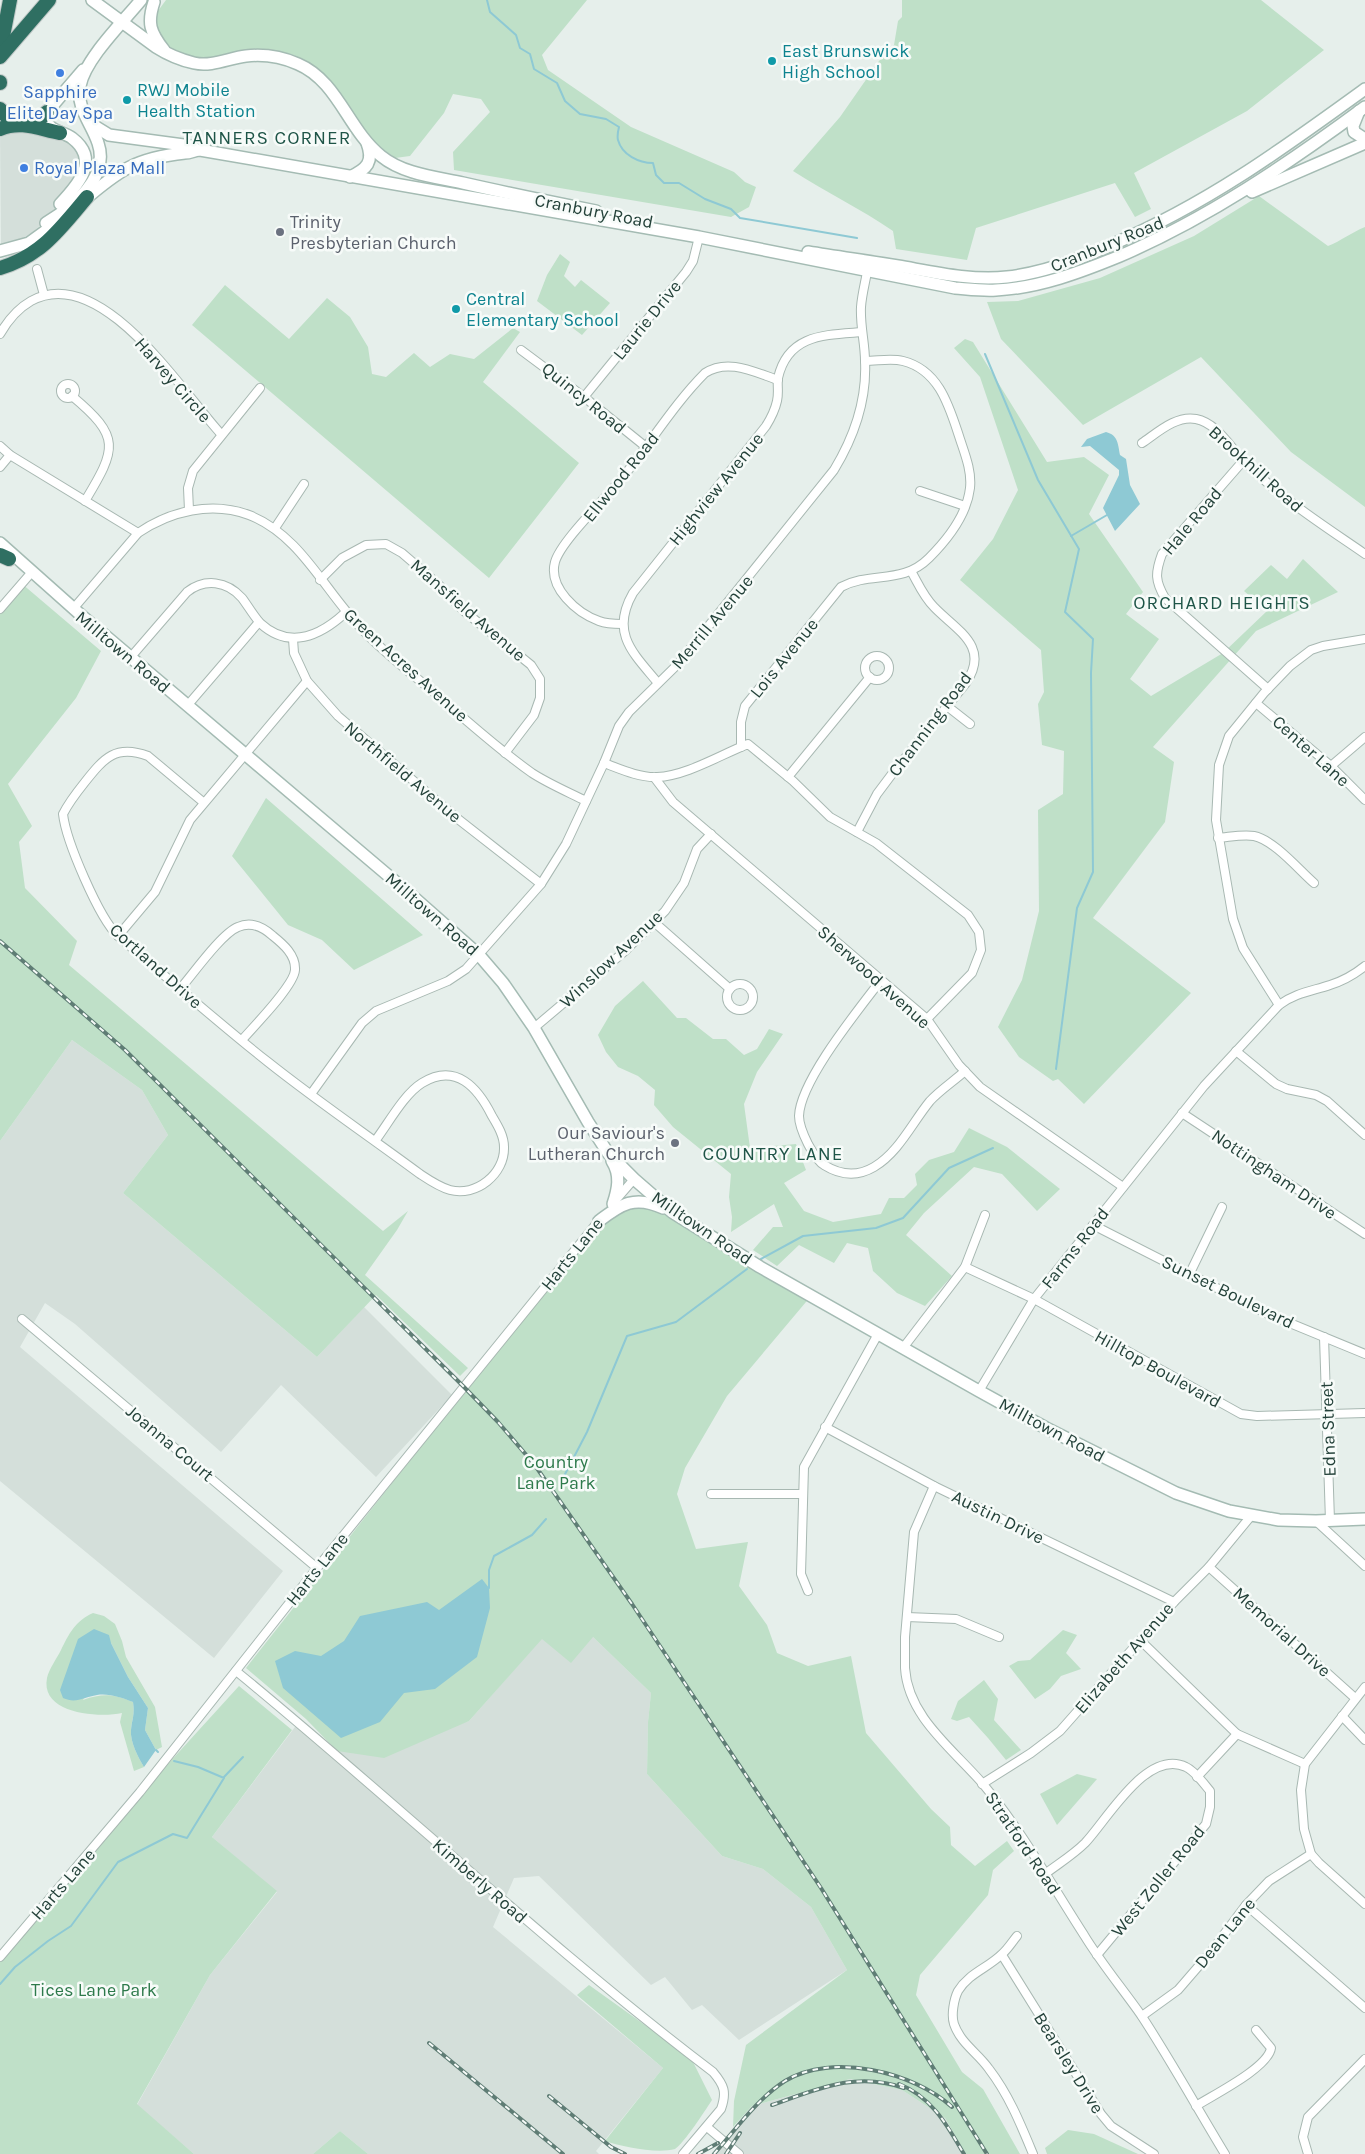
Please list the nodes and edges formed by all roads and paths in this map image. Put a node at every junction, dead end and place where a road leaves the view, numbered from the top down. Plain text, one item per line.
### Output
1 (10, 0) edge
2 (49, 0) edge
3 (92, 0) edge
4 (141, 0) edge
5 (155, 1) edge
6 (122, 23) junction
7 (0, 52) edge
8 (167, 54) junction
9 (0, 57) edge
10 (94, 57) junction
11 (1365, 89) edge
12 (0, 109) edge
13 (1362, 109) edge
14 (47, 112) junction
15 (84, 113) junction
16 (26, 124) junction
17 (0, 129) edge
18 (60, 133) junction
19 (1365, 139) edge
20 (367, 143) junction
21 (1365, 143) edge
22 (197, 150) junction
23 (1302, 151) junction
24 (1338, 154) junction
25 (1268, 160) junction
26 (350, 177) junction
27 (87, 197) junction
28 (1207, 214) junction
29 (33, 232) junction
30 (700, 237) junction
31 (0, 245) edge
32 (0, 251) edge
33 (868, 266) junction
34 (0, 268) edge
35 (37, 269) dead end
36 (44, 294) junction
37 (862, 332) junction
38 (0, 334) edge
39 (521, 350) dead end
40 (865, 361) junction
41 (778, 380) junction
42 (260, 388) dead end
43 (72, 396) dead end
44 (584, 397) junction
45 (221, 434) junction
46 (1142, 443) dead end
47 (0, 446) edge
48 (646, 448) junction
49 (10, 455) junction
50 (1243, 461) junction
51 (0, 467) edge
52 (304, 484) dead end
53 (920, 491) dead end
54 (85, 500) junction
55 (965, 506) junction
56 (189, 510) junction
57 (275, 528) junction
58 (138, 533) junction
59 (0, 543) edge
60 (1365, 554) edge
61 (3, 556) edge
62 (911, 571) junction
63 (31, 573) junction
64 (320, 580) junction
65 (0, 609) edge
66 (73, 609) junction
67 (345, 613) junction
68 (259, 622) junction
69 (622, 624) junction
70 (293, 639) junction
71 (1365, 640) edge
72 (130, 658) junction
73 (870, 678) dead end
74 (307, 681) junction
75 (658, 683) junction
76 (1268, 689) junction
77 (1256, 702) junction
78 (187, 706) junction
79 (947, 706) junction
80 (970, 724) dead end
81 (1365, 737) edge
82 (741, 747) junction
83 (506, 753) junction
84 (244, 754) junction
85 (604, 764) junction
86 (1331, 766) junction
87 (654, 777) junction
88 (788, 777) junction
89 (1365, 800) edge
90 (586, 801) junction
91 (203, 802) junction
92 (857, 832) junction
93 (711, 834) junction
94 (1218, 838) junction
95 (1314, 883) dead end
96 (542, 884) junction
97 (654, 922) junction
98 (118, 936) junction
99 (479, 955) junction
100 (1365, 966) edge
101 (881, 980) junction
102 (180, 988) junction
103 (730, 989) dead end
104 (1278, 1005) junction
105 (927, 1019) junction
106 (534, 1028) junction
107 (242, 1040) junction
108 (1236, 1051) junction
109 (965, 1071) junction
110 (311, 1094) junction
111 (1182, 1113) junction
112 (1365, 1135) edge
113 (375, 1141) junction
114 (608, 1153) junction
115 (634, 1180) junction
116 (1123, 1187) junction
117 (613, 1204) junction
118 (1222, 1207) dead end
119 (672, 1212) junction
120 (984, 1215) dead end
121 (599, 1221) junction
122 (1093, 1225) junction
123 (1365, 1234) edge
124 (965, 1267) junction
125 (1190, 1273) junction
126 (1034, 1299) junction
127 (22, 1319) dead end
128 (878, 1334) junction
129 (1324, 1337) junction
130 (903, 1348) junction
131 (1365, 1354) edge
132 (979, 1391) junction
133 (1365, 1413) edge
134 (1328, 1414) junction
135 (825, 1427) junction
136 (934, 1486) junction
137 (711, 1494) dead end
138 (803, 1494) junction
139 (1251, 1516) junction
140 (1365, 1520) edge
141 (1330, 1521) junction
142 (1316, 1522) junction
143 (1365, 1566) edge
144 (1209, 1567) junction
145 (317, 1568) junction
146 (808, 1591) dead end
147 (1174, 1602) junction
148 (907, 1617) junction
149 (999, 1638) dead end
150 (1141, 1641) junction
151 (236, 1671) junction
152 (1365, 1687) edge
153 (1355, 1698) junction
154 (1342, 1716) junction
155 (1238, 1734) junction
156 (1365, 1740) edge
157 (1305, 1764) junction
158 (1197, 1777) junction
159 (982, 1784) junction
160 (1311, 1854) junction
161 (1045, 1874) junction
162 (1365, 1904) edge
163 (1246, 1905) junction
164 (1017, 1936) dead end
165 (1002, 1955) junction
166 (1096, 1955) junction
167 (0, 1957) edge
168 (1365, 2008) edge
169 (1142, 2016) junction
170 (1256, 2030) dead end
171 (1365, 2059) edge
172 (1196, 2106) junction
173 (707, 2127) junction
174 (683, 2154) edge
175 (739, 2154) edge
176 (1033, 2154) edge
177 (1154, 2154) edge
178 (1225, 2154) edge
179 (1308, 2154) edge

1 - 7 highway
2 - 9 highway
3 - 6 main road, Cranbury Road
4 - 6 main road
5 - 6 main road
5 - 8 main road
6 - 8 main road, Cranbury Road
6 - 10 main road
8 - 20 main road, Cranbury Road
10 - 14 main road
10 - 15 main road
11 - 25 main road, Cranbury Road
12 - 16 highway
13 - 19 main road
13 - 23 main road, Cranbury Road
14 - 16 highway
14 - 18 main road
15 - 22 main road
15 - 29 main road
16 - 17 highway
16 - 18 highway
18 - 29 main road
20 - 26 main road
20 - 33 main road, Cranbury Road
21 - 24 main road
22 - 26 main road, Cranbury Road
22 - 27 main road, Cranbury Road
23 - 24 main road
23 - 25 main road
23 - 28 main road, Cranbury Road
24 - 28 main road
25 - 33 main road, Cranbury Road
26 - 30 main road, Cranbury Road
27 - 32 main road, Cranbury Road
27 - 34 highway
28 - 33 main road, Cranbury Road
29 - 31 main road
30 - 33 main road, Cranbury Road
30 - 44 street, Laurie Drive
33 - 37 street, Merrill Avenue
35 - 36 street
36 - 38 street
36 - 45 street, Harvey Circle
37 - 40 street, Merrill Avenue
37 - 41 street, Highview Avenue
39 - 44 street, Quincy Road
40 - 55 street, Lois Avenue
40 - 75 street, Merrill Avenue
41 - 48 street, Ellwood Road
41 - 69 street, Highview Avenue
42 - 45 street
43 - 54 street
44 - 48 street, Quincy Road
45 - 56 street
46 - 50 street, Brookhill Road
47 - 49 street
48 - 69 street, Ellwood Road
49 - 51 street
49 - 54 street
50 - 60 street, Brookhill Road
50 - 76 street, Hale Road
52 - 57 street
53 - 55 street
54 - 58 street
55 - 62 street, Lois Avenue
56 - 57 street, Green Acres Avenue
56 - 58 street, Green Acres Avenue
57 - 64 street, Green Acres Avenue
58 - 66 street, Green Acres Avenue
59 - 63 main road, Milltown Road
61 - 63 main road, Milltown Road
62 - 79 street, Channing Road
62 - 82 street, Lois Avenue
63 - 65 street
63 - 66 main road, Milltown Road
64 - 67 street, Green Acres Avenue
64 - 83 street, Mansfield Avenue
66 - 72 main road, Milltown Road
67 - 70 street
67 - 83 street, Green Acres Avenue
68 - 70 street
68 - 72 street
68 - 78 street
69 - 75 street
70 - 74 street, Northfield Avenue
71 - 76 street
72 - 78 main road, Milltown Road
73 - 88 street
74 - 84 street
74 - 96 street, Northfield Avenue
75 - 85 street, Merrill Avenue
76 - 77 street
77 - 86 street, Center Lane
77 - 94 street
78 - 84 main road, Milltown Road
79 - 80 street
79 - 92 street, Channing Road
81 - 86 street
82 - 87 street
82 - 88 street
83 - 90 street, Green Acres Avenue
84 - 91 street
84 - 99 main road, Milltown Road
85 - 87 street
85 - 90 street, Merrill Avenue
86 - 89 street, Center Lane
87 - 93 street, Sherwood Avenue
88 - 92 street
90 - 96 street, Merrill Avenue
91 - 98 street
91 - 98 street, Cortland Drive
92 - 105 street
93 - 97 street, Winslow Avenue
93 - 101 street, Sherwood Avenue
94 - 95 street
94 - 104 street
96 - 99 street, Merrill Avenue
97 - 103 street
97 - 106 street, Winslow Avenue
98 - 102 street, Cortland Drive
99 - 106 main road, Milltown Road
99 - 110 street, Merrill Avenue
100 - 104 street, Farms Road
101 - 105 street, Sherwood Avenue
101 - 109 street
102 - 107 street, Cortland Drive
102 - 107 street
104 - 108 street, Farms Road
105 - 109 street, Sherwood Avenue
106 - 114 main road, Milltown Road
107 - 110 street, Cortland Drive
108 - 111 street, Farms Road
108 - 112 street
109 - 116 street, Sherwood Avenue
110 - 113 street, Cortland Drive
111 - 116 street, Farms Road
111 - 123 street, Nottingham Drive
113 - 113 street, Cortland Drive
114 - 115 main road, Milltown Road
114 - 117 main road
115 - 117 street, Harts Lane
115 - 119 main road, Milltown Road
116 - 122 street, Farms Road
117 - 121 street, Harts Lane
118 - 125 street
119 - 121 main road
119 - 128 main road, Milltown Road
120 - 124 street
121 - 145 street, Harts Lane
122 - 125 street, Sunset Boulevard
122 - 126 street, Farms Road
124 - 126 street, Hilltop Boulevard
124 - 130 street
125 - 129 street, Sunset Boulevard
126 - 132 street, Farms Road
126 - 134 street, Hilltop Boulevard
127 - 145 street, Joanna Court
128 - 130 main road, Milltown Road
128 - 135 street
129 - 131 street, Sunset Boulevard
129 - 134 street, Edna Street
130 - 132 main road, Milltown Road
132 - 139 main road, Milltown Road
133 - 134 street, Hilltop Boulevard
134 - 141 street, Edna Street
135 - 136 street, Austin Drive
135 - 138 street
136 - 147 street, Austin Drive
136 - 148 street, Stratford Road
137 - 138 street
138 - 146 street
139 - 142 main road, Milltown Road
139 - 144 street, Elizabeth Avenue
140 - 141 main road, Milltown Road
141 - 142 main road, Milltown Road
142 - 143 street
144 - 147 street, Elizabeth Avenue
144 - 153 street, Memorial Drive
145 - 151 street, Harts Lane
147 - 150 street, Elizabeth Avenue
148 - 149 street
148 - 159 street, Stratford Road
150 - 155 street
150 - 159 street, Elizabeth Avenue
151 - 167 street, Harts Lane
151 - 173 street, Kimberly Road
152 - 153 street
153 - 154 street
154 - 156 street
154 - 157 street
155 - 157 street
155 - 158 street
157 - 160 street
158 - 161 street
158 - 166 street, West Zoller Road
159 - 161 street, Stratford Road
160 - 162 street
160 - 163 street, Dean Lane
161 - 166 street, Stratford Road
163 - 168 street
163 - 169 street, Dean Lane
164 - 165 street
165 - 176 street
165 - 177 street, Bearsley Drive
166 - 169 street, Stratford Road
169 - 172 street, Stratford Road
170 - 172 street
171 - 179 street
172 - 178 street, Stratford Road
173 - 174 street
173 - 175 street

